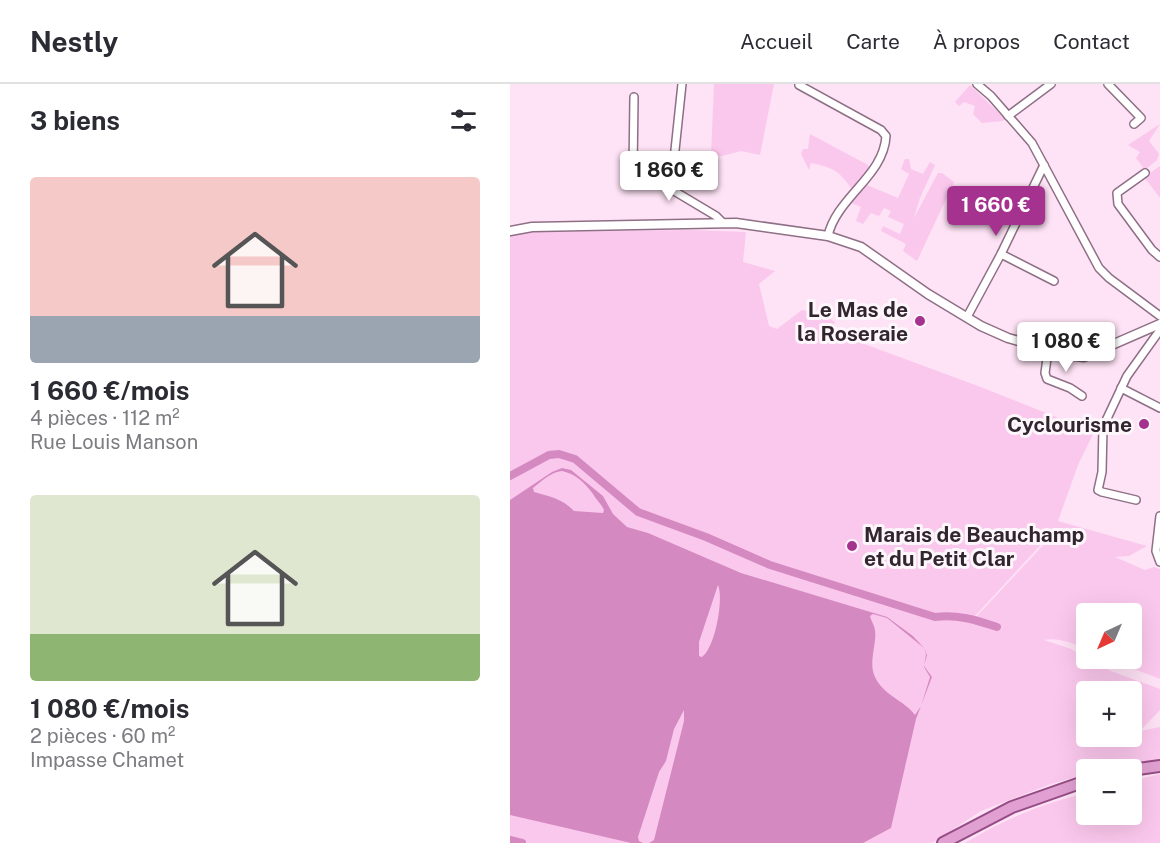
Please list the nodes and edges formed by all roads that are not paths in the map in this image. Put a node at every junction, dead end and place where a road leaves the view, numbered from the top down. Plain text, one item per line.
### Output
1 (682, 84) edge
2 (977, 84) edge
3 (986, 84) edge
4 (1051, 84) edge
5 (1108, 84) edge
6 (799, 85) edge
7 (991, 96) junction
8 (634, 97) dead end
9 (1008, 116) junction
10 (1134, 124) dead end
11 (1044, 165) junction
12 (1145, 173) dead end
13 (671, 188) junction
14 (723, 223) junction
15 (510, 231) edge
16 (828, 236) junction
17 (1001, 254) junction
18 (1160, 257) edge
19 (1054, 281) dead end
20 (1160, 316) edge
21 (967, 317) junction
22 (1160, 324) edge
23 (1160, 330) edge
24 (1048, 351) junction
25 (1121, 388) junction
26 (1082, 396) dead end
27 (1160, 408) edge
28 (1136, 500) dead end
29 (1160, 516) edge
30 (1160, 562) edge
31 (1160, 766) edge
32 (1142, 768) edge
33 (1076, 785) edge
34 (943, 843) edge

1 - 13 street
2 - 7 street
3 - 7 street
4 - 9 street
5 - 10 street
6 - 16 street
7 - 9 street
8 - 13 street
9 - 11 street
11 - 17 street
11 - 20 street
12 - 18 street
13 - 14 street
14 - 15 street
14 - 16 street
16 - 21 street
17 - 19 street
17 - 21 street
21 - 24 street
22 - 24 street
23 - 25 street
24 - 26 street
25 - 27 street
25 - 28 street
29 - 30 street
31 - 32 main road
33 - 34 main road

